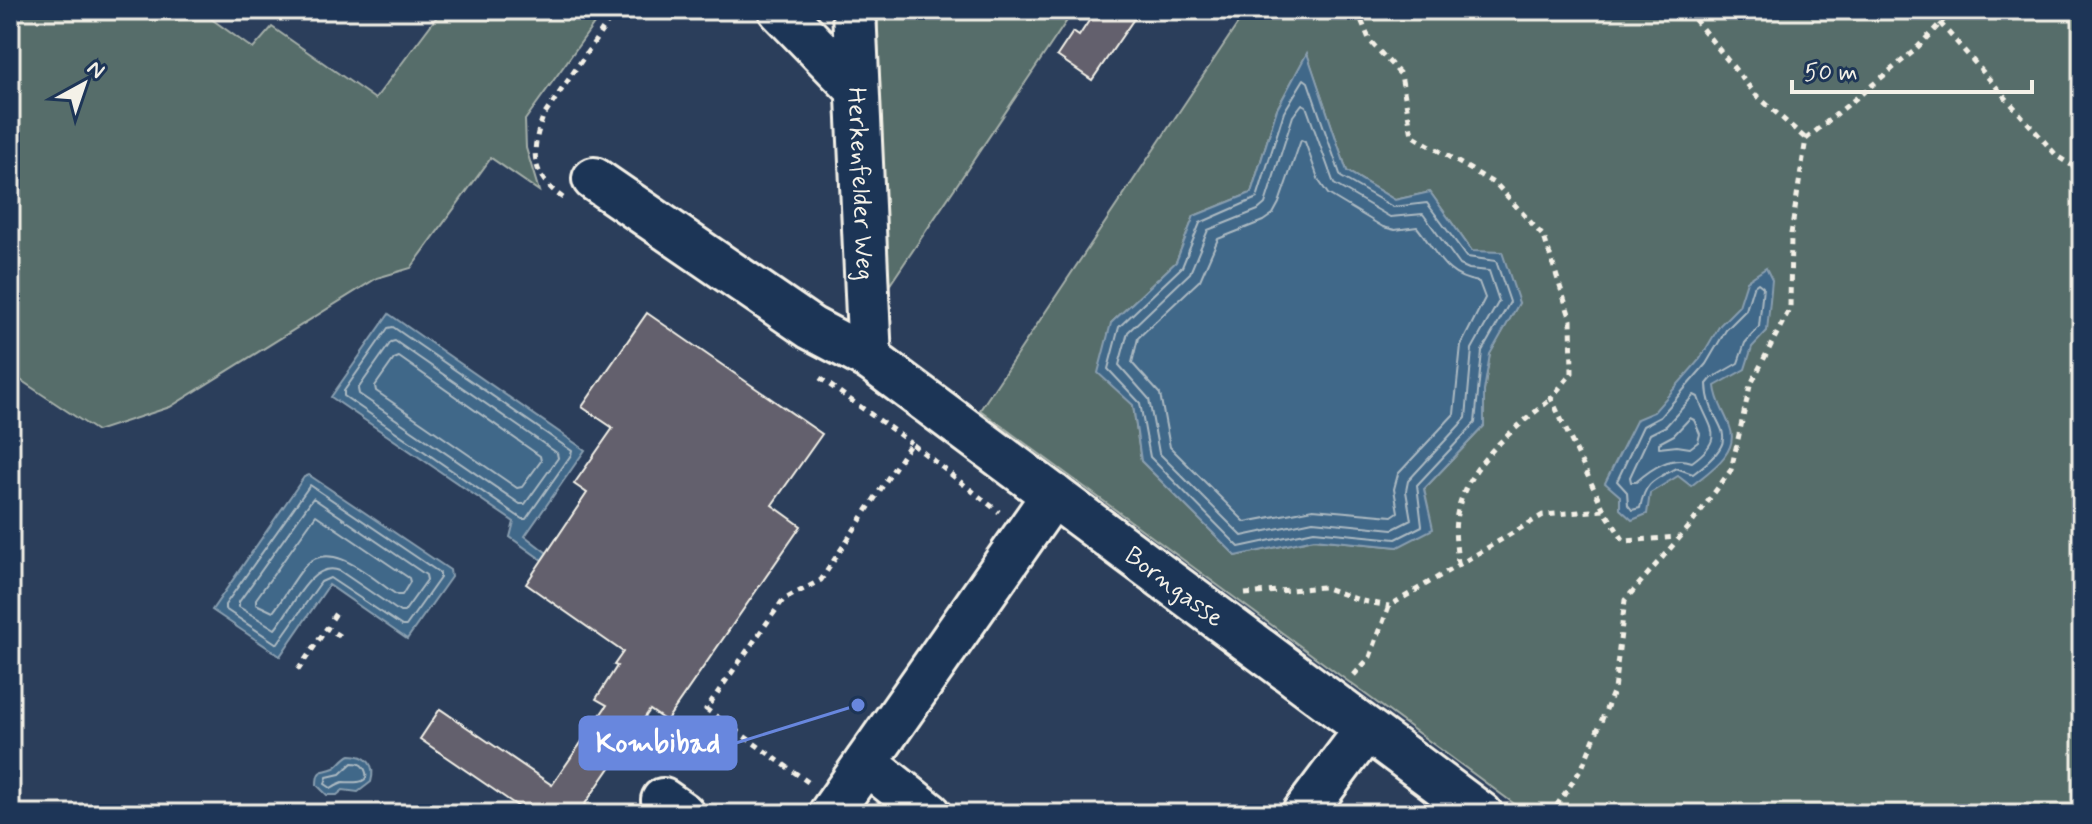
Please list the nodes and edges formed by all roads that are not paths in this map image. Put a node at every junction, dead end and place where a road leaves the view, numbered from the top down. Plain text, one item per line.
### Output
1 (780, 10) edge
2 (854, 10) edge
3 (856, 88) junction
4 (594, 179) dead end
5 (870, 359) junction
6 (1053, 495) junction
7 (1366, 730) junction
8 (866, 763) junction
9 (834, 809) edge
10 (930, 814) edge
11 (1303, 814) edge
12 (1481, 814) edge

1 - 3 street
2 - 3 street, Herkenfelder Weg
3 - 5 street, Herkenfelder Weg
4 - 5 street, Borngasse
5 - 6 street, Borngasse
6 - 7 street, Borngasse
6 - 8 street
7 - 11 street
7 - 12 street, Borngasse
8 - 9 street
8 - 10 street

